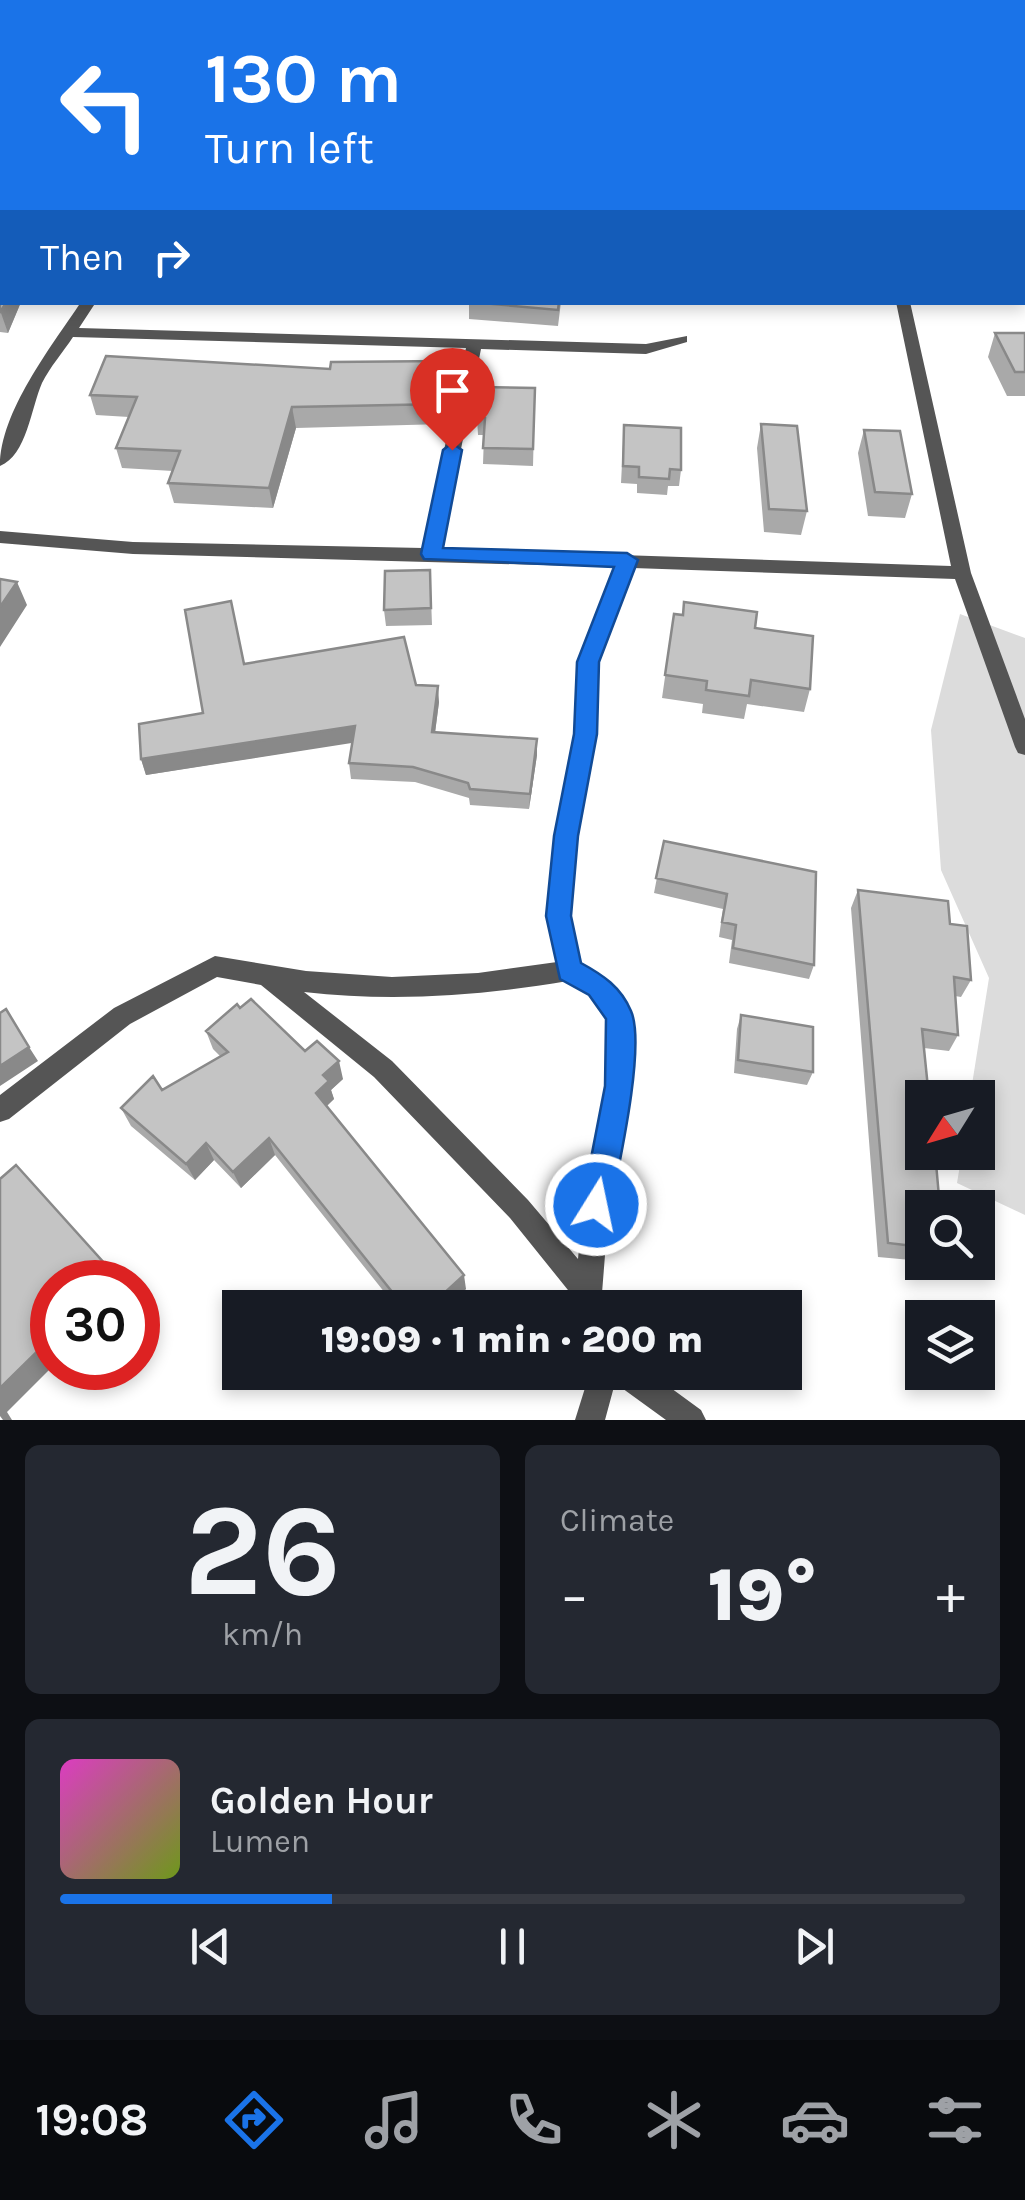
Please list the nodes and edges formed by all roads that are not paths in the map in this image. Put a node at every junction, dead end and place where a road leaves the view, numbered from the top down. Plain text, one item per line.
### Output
1 (86, 305) edge
2 (905, 305) edge
3 (70, 332) junction
4 (682, 339) dead end
5 (474, 345) junction
6 (0, 461) edge
7 (0, 537) edge
8 (431, 554) junction
9 (627, 560) junction
10 (962, 572) junction
11 (1025, 747) edge
12 (570, 970) junction
13 (268, 977) junction
14 (0, 1110) edge
15 (582, 1290) edge
16 (591, 1290) edge
17 (599, 1390) edge
18 (649, 1390) edge
19 (590, 1420) edge
20 (690, 1420) edge

1 - 3 street
2 - 10 street
3 - 5 street
3 - 6 street
4 - 5 street
5 - 8 street
7 - 8 street
8 - 9 street
9 - 10 street
9 - 12 street
10 - 11 street
12 - 13 street
12 - 16 street
13 - 14 street
13 - 15 street
17 - 19 street
18 - 20 street

